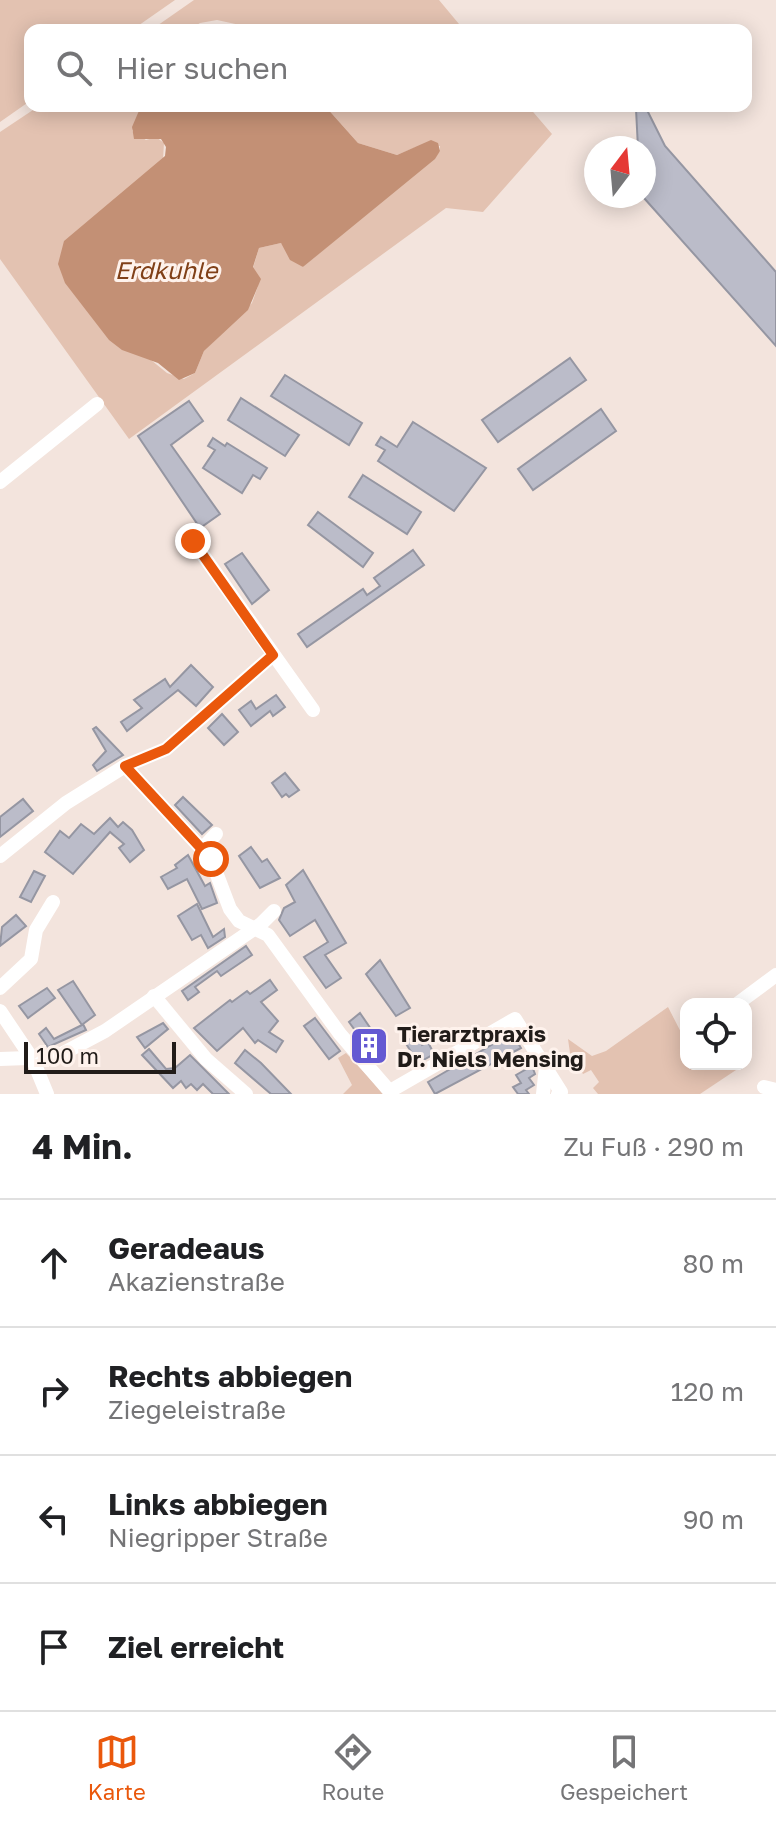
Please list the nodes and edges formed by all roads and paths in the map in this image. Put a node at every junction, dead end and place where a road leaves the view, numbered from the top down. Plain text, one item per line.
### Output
1 (97, 404) dead end
2 (0, 482) edge
3 (193, 541) dead end
4 (273, 655) junction
5 (313, 710) dead end
6 (125, 766) junction
7 (216, 834) dead end
8 (203, 848) junction
9 (0, 856) edge
10 (53, 902) dead end
11 (274, 911) dead end
12 (255, 928) junction
13 (776, 975) edge
14 (0, 988) edge
15 (154, 996) junction
16 (745, 998) edge
17 (0, 1011) edge
18 (0, 1059) edge
19 (33, 1060) junction
20 (546, 1067) junction
21 (391, 1092) edge
22 (47, 1094) edge
23 (246, 1094) edge
24 (543, 1094) edge
25 (558, 1094) edge

1 - 2 street
3 - 4 street
4 - 5 street
4 - 6 street
6 - 8 street
6 - 9 street
7 - 8 street
8 - 12 street
10 - 14 street
11 - 12 street
12 - 15 street
12 - 21 street
13 - 16 street
15 - 19 street
15 - 23 street
17 - 19 street
18 - 19 street
19 - 22 street
20 - 21 street
20 - 24 street
20 - 25 street

